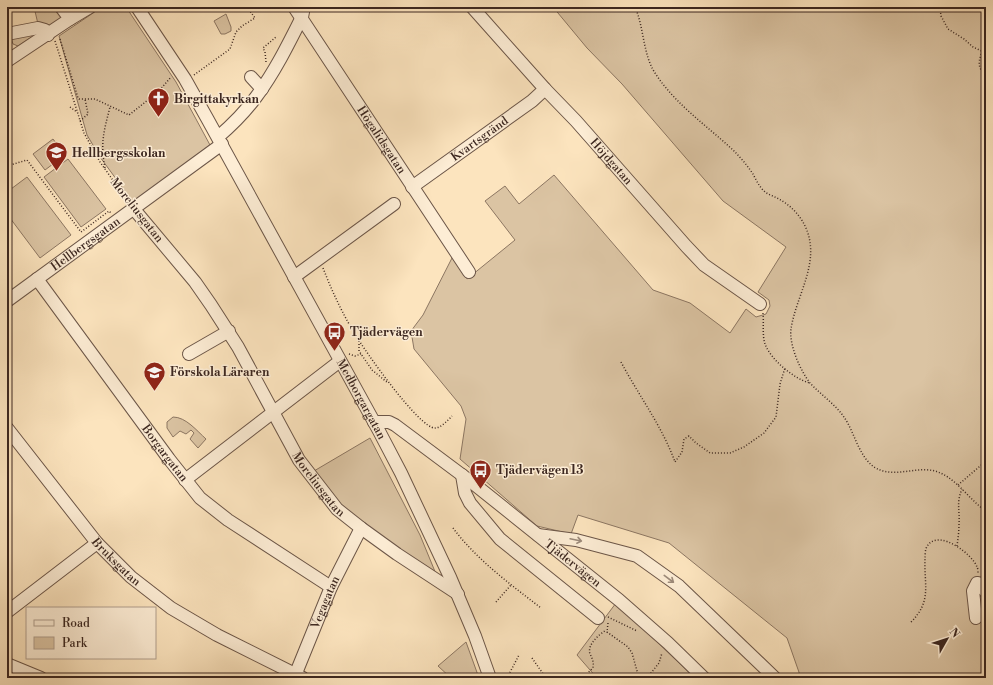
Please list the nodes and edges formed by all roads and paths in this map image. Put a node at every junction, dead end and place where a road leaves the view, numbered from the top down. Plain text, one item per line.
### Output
1 (61, 7) edge
2 (90, 7) edge
3 (137, 7) edge
4 (248, 7) edge
5 (294, 7) edge
6 (472, 7) edge
7 (635, 7) edge
8 (940, 7) edge
9 (303, 12) edge
10 (70, 19) junction
11 (53, 33) junction
12 (7, 34) edge
13 (276, 37) dead end
14 (982, 51) junction
15 (986, 53) edge
16 (7, 61) edge
17 (265, 65) dead end
18 (173, 74) dead end
19 (251, 76) dead end
20 (191, 77) dead end
21 (986, 80) edge
22 (262, 89) junction
23 (545, 89) junction
24 (85, 99) junction
25 (70, 107) dead end
26 (110, 107) junction
27 (78, 112) junction
28 (80, 121) junction
29 (220, 141) junction
30 (7, 166) edge
31 (106, 170) junction
32 (986, 171) edge
33 (986, 178) edge
34 (412, 187) junction
35 (394, 204) dead end
36 (133, 208) junction
37 (119, 219) junction
38 (318, 260) junction
39 (469, 272) dead end
40 (294, 277) junction
41 (37, 279) junction
42 (7, 301) edge
43 (760, 304) joint
44 (228, 331) junction
45 (359, 341) junction
46 (189, 354) dead end
47 (361, 354) junction
48 (356, 356) dead end
49 (340, 361) junction
50 (621, 362) dead end
51 (785, 368) junction
52 (810, 383) junction
53 (391, 385) junction
54 (273, 413) junction
55 (452, 416) dead end
56 (374, 422) junction
57 (7, 428) edge
58 (986, 461) edge
59 (462, 475) junction
60 (185, 480) junction
61 (958, 485) junction
62 (962, 489) junction
63 (986, 511) edge
64 (360, 528) junction
65 (453, 528) dead end
66 (538, 535) junction
67 (97, 543) junction
68 (957, 546) junction
69 (978, 582) junction
70 (511, 585) junction
71 (331, 587) junction
72 (986, 592) edge
73 (458, 594) junction
74 (496, 602) dead end
75 (541, 608) dead end
76 (8, 610) edge
77 (603, 617) junction
78 (976, 618) dead end
79 (911, 622) dead end
80 (606, 629) junction
81 (640, 632) dead end
82 (668, 643) junction
83 (518, 655) dead end
84 (532, 658) dead end
85 (7, 664) edge
86 (297, 677) edge
87 (41, 678) edge
88 (490, 678) edge
89 (507, 678) edge
90 (546, 678) edge
91 (582, 678) edge
92 (639, 678) edge
93 (647, 678) edge
94 (704, 678) edge
95 (775, 678) edge

1 - 10 street
2 - 10 street
3 - 29 street, Medborgargatan
4 - 20 path
5 - 9 street, Högalidsgatan
6 - 23 street, Höjdgatan
7 - 52 path
8 - 14 path
9 - 22 street, Hellbergsgatan
9 - 34 street, Högalidsgatan
10 - 11 street
11 - 12 street
11 - 16 street
11 - 24 path
11 - 27 path, Moreliusgatan
13 - 17 path
14 - 15 path
14 - 21 path
18 - 26 path
19 - 22 street
22 - 29 street, Hellbergsgatan
23 - 34 street, Kvartsgränd
23 - 43 street, Höjdgatan
24 - 26 path
24 - 28 path
25 - 27 path
26 - 31 path
27 - 28 path, Moreliusgatan
28 - 31 path, Moreliusgatan
29 - 36 street, Hellbergsgatan
29 - 40 street, Medborgargatan
30 - 37 path
31 - 36 path, Moreliusgatan
32 - 33 path
34 - 39 street, Högalidsgatan
35 - 38 street
36 - 37 street, Hellbergsgatan
36 - 44 street, Moreliusgatan
37 - 41 street, Hellbergsgatan
38 - 40 street
38 - 45 path
40 - 49 street, Medborgargatan
41 - 42 street, Hellbergsgatan
41 - 60 street, Borgargatan
43 - 51 path
44 - 46 street
44 - 54 street, Moreliusgatan
45 - 47 path
45 - 53 path
47 - 48 path
47 - 53 path
49 - 54 street
49 - 56 street, Medborgargatan
50 - 51 path
51 - 52 path
52 - 61 path
53 - 55 path
54 - 60 street
54 - 64 street, Moreliusgatan
56 - 59 street, Tjädervägen
56 - 73 street, Medborgargatan
57 - 67 street, Bruksgatan
58 - 61 path
59 - 66 street, Tjädervägen
59 - 77 street
60 - 71 street, Borgargatan
61 - 62 path
62 - 63 path
62 - 68 path
64 - 71 street, Vegagatan
64 - 73 street, Moreliusgatan
65 - 70 path
66 - 82 street, Tjädervägen
66 -> 95 street
67 - 76 street
67 - 86 street, Bruksgatan
68 - 69 path
68 - 79 path
69 - 72 street
69 - 78 street
70 - 74 path
70 - 75 path
71 - 86 street, Vegagatan
73 - 88 street, Medborgargatan
77 - 80 path
77 - 81 path
80 - 91 path
80 - 92 path
82 - 93 path
82 - 94 street, Tjädervägen
83 - 89 path
84 - 90 path
85 - 87 street

